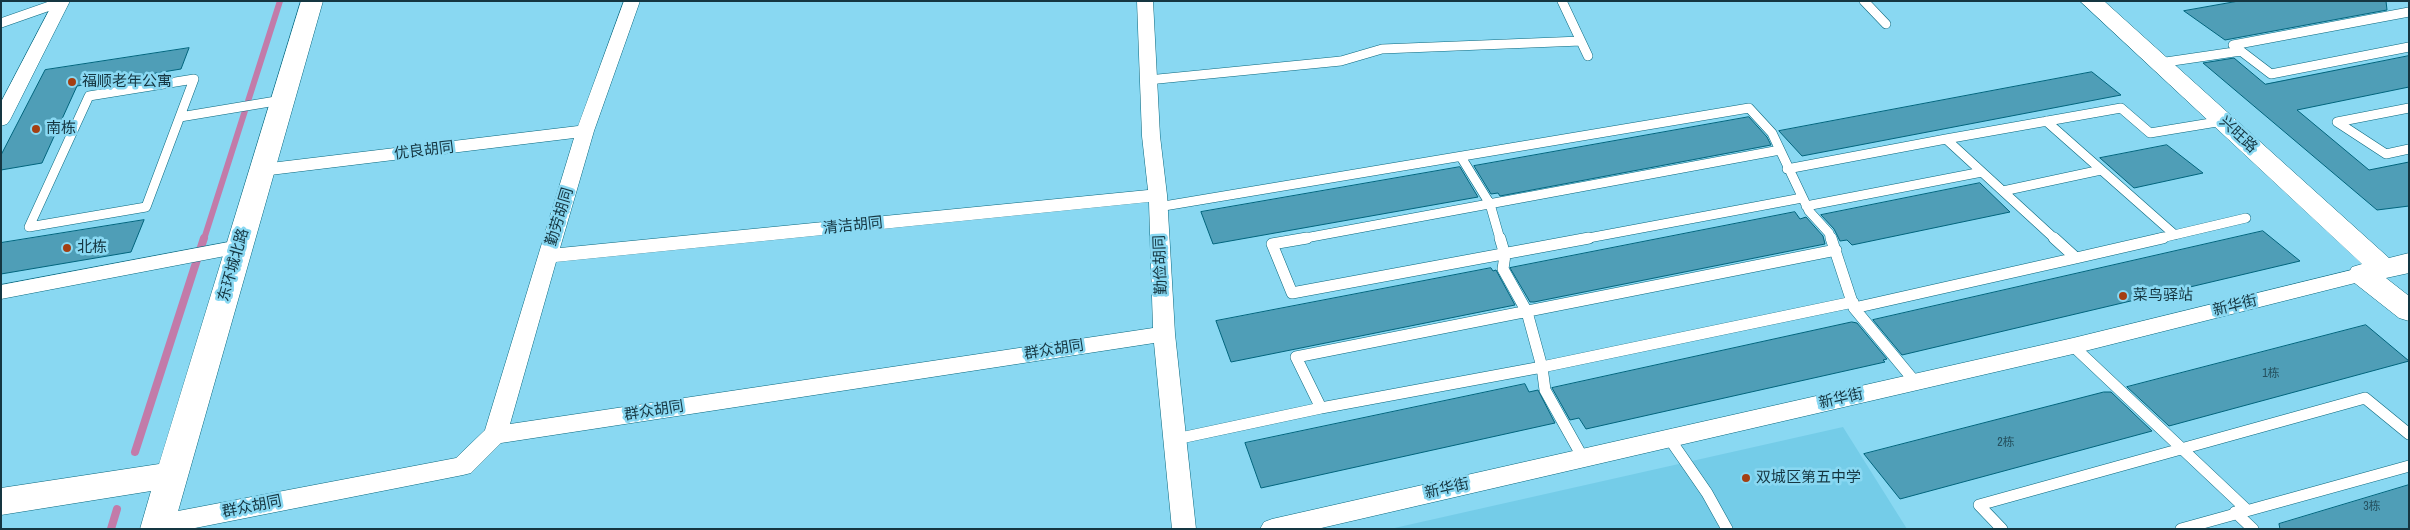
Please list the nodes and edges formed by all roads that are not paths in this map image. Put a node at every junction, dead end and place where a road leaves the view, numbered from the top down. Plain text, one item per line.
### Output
1 (312, 1) edge
2 (632, 1) edge
3 (1144, 1) edge
4 (1562, 1) edge
5 (1864, 1) edge
6 (2092, 1) edge
7 (62, 2) edge
8 (2409, 12) edge
9 (1, 23) edge
10 (1886, 24) dead end
11 (1581, 41) junction
12 (2409, 47) edge
13 (2241, 51) junction
14 (1588, 56) dead end
15 (2159, 63) junction
16 (1148, 80) junction
17 (283, 100) junction
18 (2409, 108) edge
19 (180, 117) junction
20 (1, 120) edge
21 (2046, 121) junction
22 (2223, 121) junction
23 (585, 131) junction
24 (1946, 139) junction
25 (2409, 149) edge
26 (1780, 150) junction
27 (1461, 157) junction
28 (1787, 169) junction
29 (262, 170) junction
30 (2101, 170) junction
31 (1982, 172) junction
32 (2002, 191) junction
33 (1158, 201) junction
34 (1804, 202) junction
35 (1490, 204) junction
36 (2246, 218) dead end
37 (2175, 235) junction
38 (239, 247) junction
39 (1836, 250) junction
40 (1505, 255) junction
41 (548, 256) junction
42 (2076, 258) junction
43 (2385, 269) edge
44 (1, 292) edge
45 (1853, 305) junction
46 (2409, 311) edge
47 (1527, 312) junction
48 (1164, 334) junction
49 (2073, 346) junction
50 (1542, 367) junction
51 (1916, 382) junction
52 (1321, 408) junction
53 (2409, 434) edge
54 (495, 435) junction
55 (1669, 438) junction
56 (1176, 439) junction
57 (2182, 448) junction
58 (1583, 458) junction
59 (2409, 466) edge
60 (172, 475) junction
61 (1, 502) edge
62 (2240, 511) junction
63 (157, 527) edge
64 (1184, 529) edge
65 (1272, 529) edge
66 (1727, 529) edge
67 (2002, 529) edge
68 (2181, 529) edge
69 (2253, 529) edge

1 - 17 main road, 东环城北路
2 - 23 street, 勤劳胡同
3 - 16 street, 勤俭胡同
4 - 11 lane
5 - 10 lane
6 - 15 main road, 兴旺路
7 - 9 lane
7 - 20 street
8 - 13 lane
11 - 14 lane
11 - 16 lane
12 - 13 lane
13 - 15 lane
15 - 22 main road, 兴旺路
16 - 33 street, 勤俭胡同
17 - 19 lane
17 - 29 main road, 东环城北路
18 - 25 lane
19 - 19 lane
21 - 22 lane
21 - 24 lane
21 - 30 lane
22 - 43 main road, 兴旺路
23 - 29 street, 优良胡同
23 - 41 street, 勤劳胡同
24 - 28 lane
24 - 31 lane
26 - 27 lane
26 - 28 lane
26 - 35 lane
27 - 33 lane
27 - 35 lane
28 - 34 lane
29 - 38 main road, 东环城北路
30 - 32 lane
30 - 37 lane
31 - 32 lane
31 - 34 lane
32 - 42 lane
33 - 41 street, 清洁胡同
33 - 48 street, 勤俭胡同
34 - 39 lane
34 - 40 lane
35 - 40 lane
35 - 40 lane
36 - 37 lane
37 - 42 lane
38 - 44 street
38 - 60 main road, 东环城北路
39 - 45 lane
39 - 47 lane
40 - 47 lane
41 - 54 street, 勤劳胡同
42 - 45 lane
43 - 46 main road, 兴旺路
43 - 49 street, 新华街
45 - 50 lane
45 - 51 lane
47 - 50 lane
47 - 52 lane
48 - 54 street, 群众胡同
48 - 56 street, 勤俭胡同
49 - 51 street, 新华街
49 - 57 lane
50 - 52 lane
50 - 58 lane
51 - 55 street, 新华街
52 - 56 lane
53 - 57 lane
54 - 63 street, 群众胡同
55 - 58 street, 新华街
55 - 66 lane
56 - 64 street, 勤俭胡同
57 - 62 lane
57 - 67 lane
58 - 65 street, 新华街
59 - 62 lane
60 - 61 main road
60 - 63 main road, 东环城北路
62 - 68 lane
62 - 69 lane

